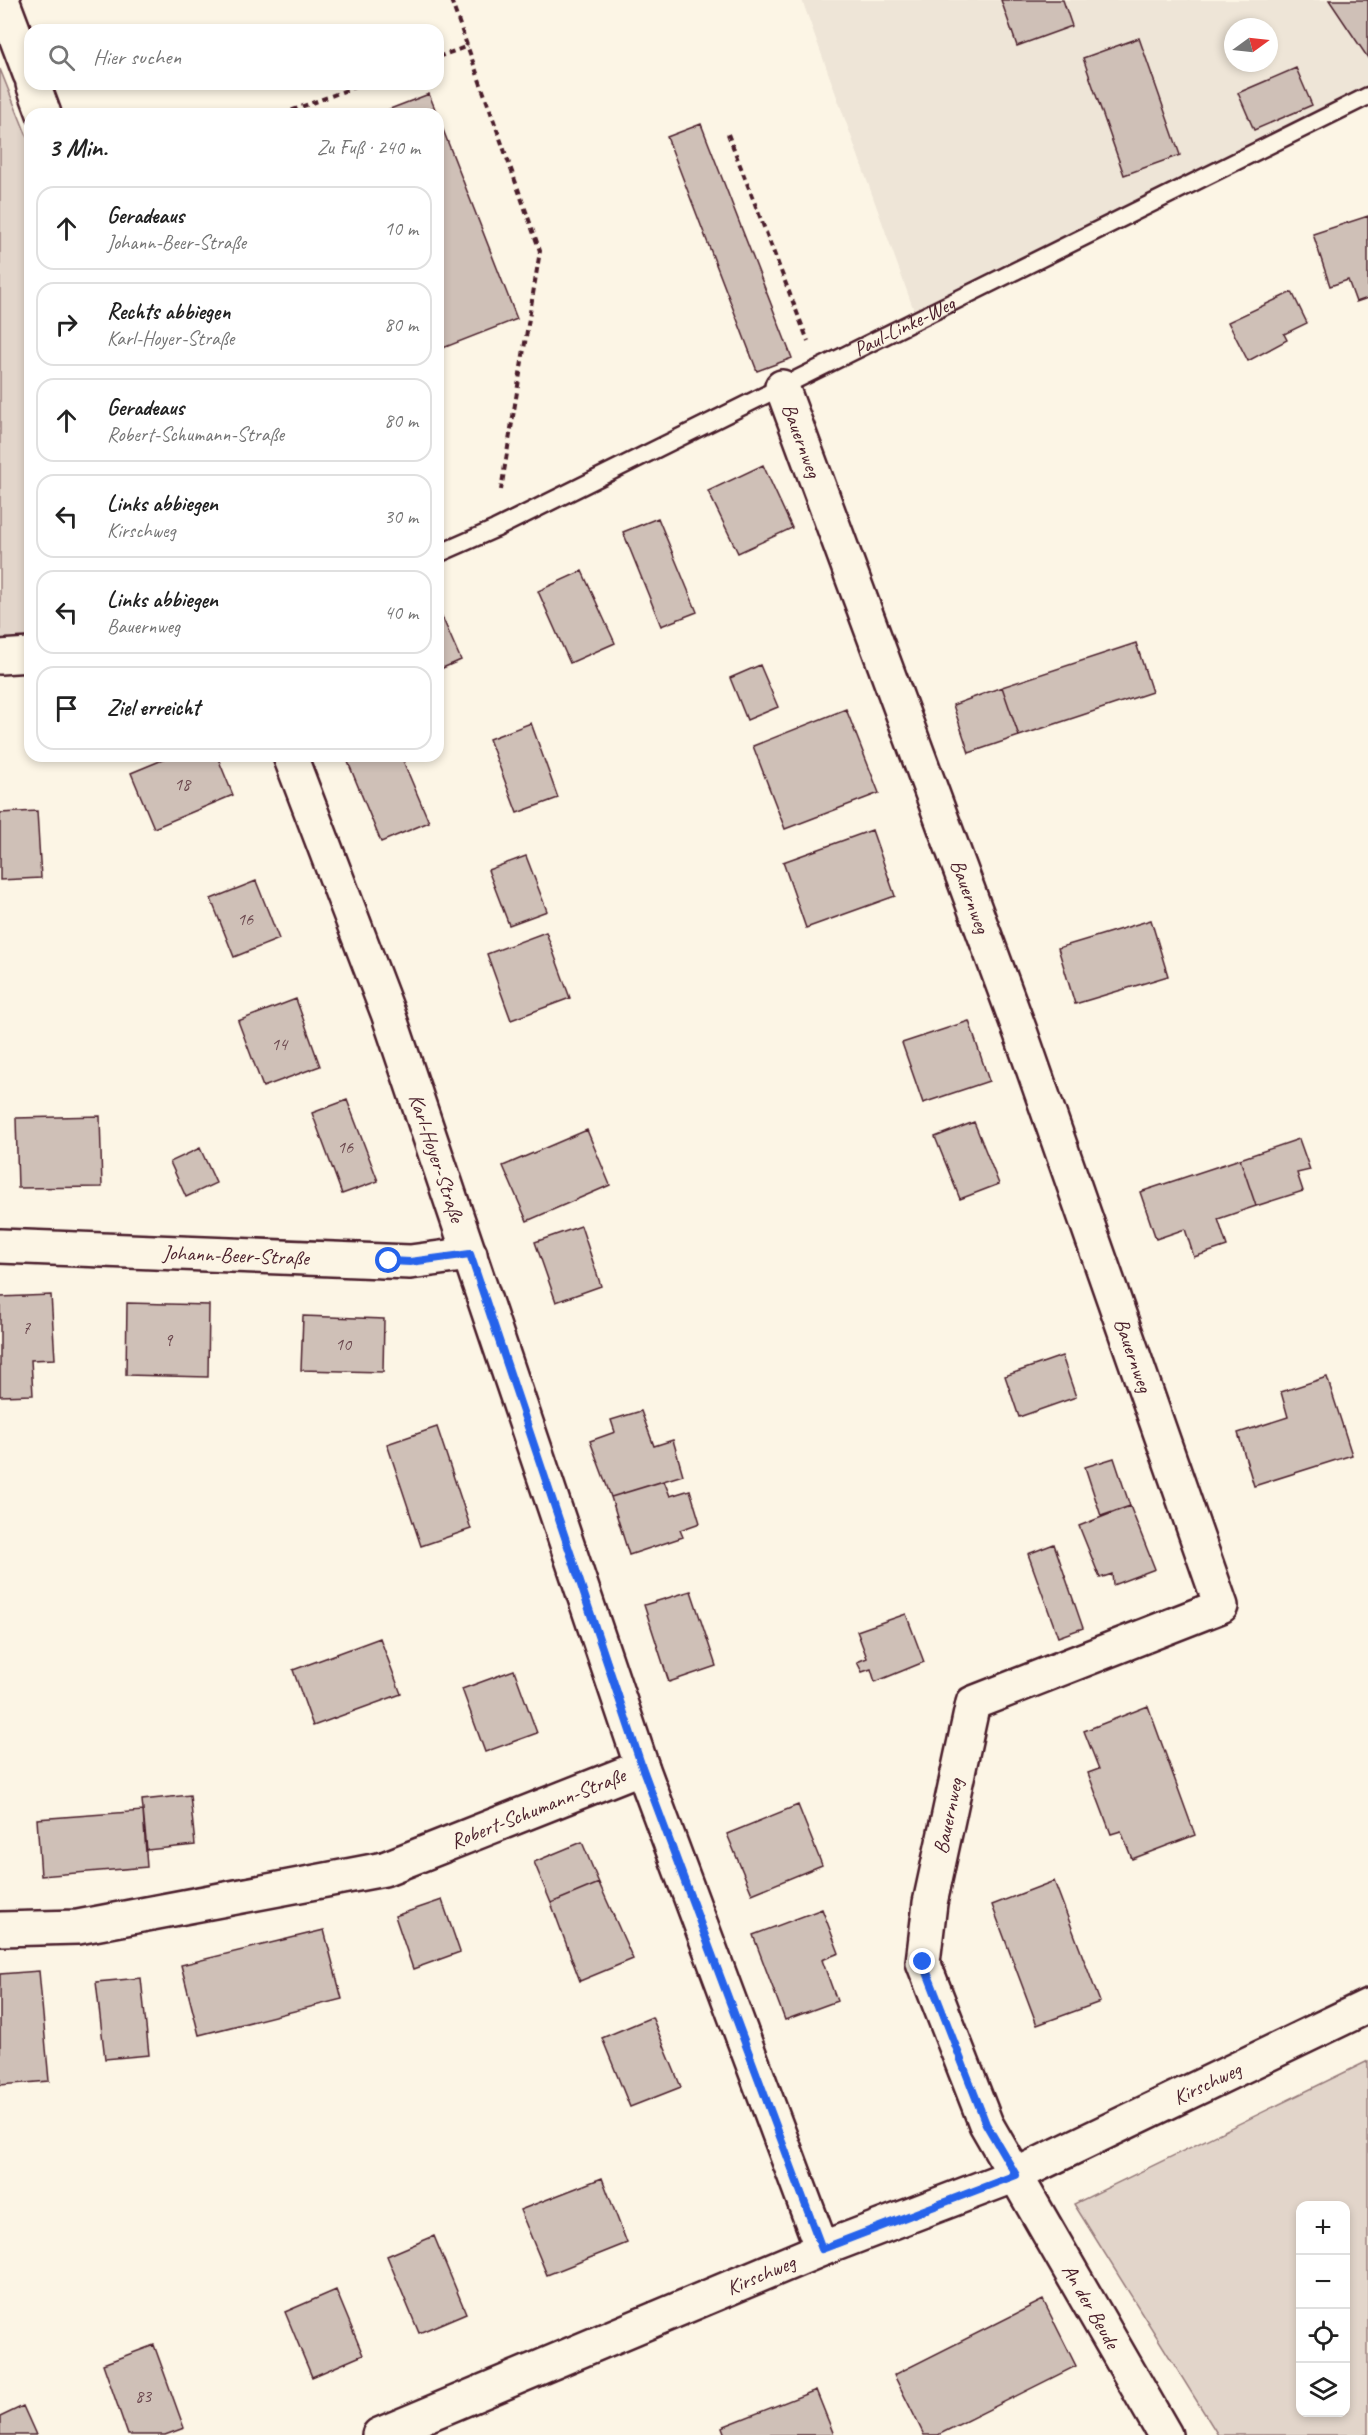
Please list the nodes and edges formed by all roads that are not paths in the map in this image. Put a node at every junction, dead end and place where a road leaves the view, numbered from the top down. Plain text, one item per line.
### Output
1 (2, 0) edge
2 (24, 59) edge
3 (35, 90) edge
4 (1368, 96) edge
5 (42, 108) edge
6 (782, 387) junction
7 (444, 551) edge
8 (24, 655) edge
9 (0, 657) edge
10 (292, 762) edge
11 (0, 1246) edge
12 (470, 1254) junction
13 (642, 1767) junction
14 (0, 1929) edge
15 (1368, 2006) edge
16 (1016, 2175) junction
17 (822, 2249) junction
18 (379, 2435) edge
19 (1165, 2435) edge

1 - 2 street
3 - 5 street
4 - 6 lane, Paul-Linke-Weg
6 - 7 lane, Paul-Linke-Weg
6 - 16 street, Bauernweg
8 - 9 street
10 - 12 street, Karl-Hoyer-Straße
11 - 12 street, Johann-Beer-Straße
12 - 13 street, Karl-Hoyer-Straße
13 - 14 street, Robert-Schumann-Straße
13 - 17 street, Robert-Schumann-Straße
15 - 16 street, Kirschweg
16 - 17 street, Kirschweg
16 - 19 street, An der Beude
17 - 18 street, Kirschweg

